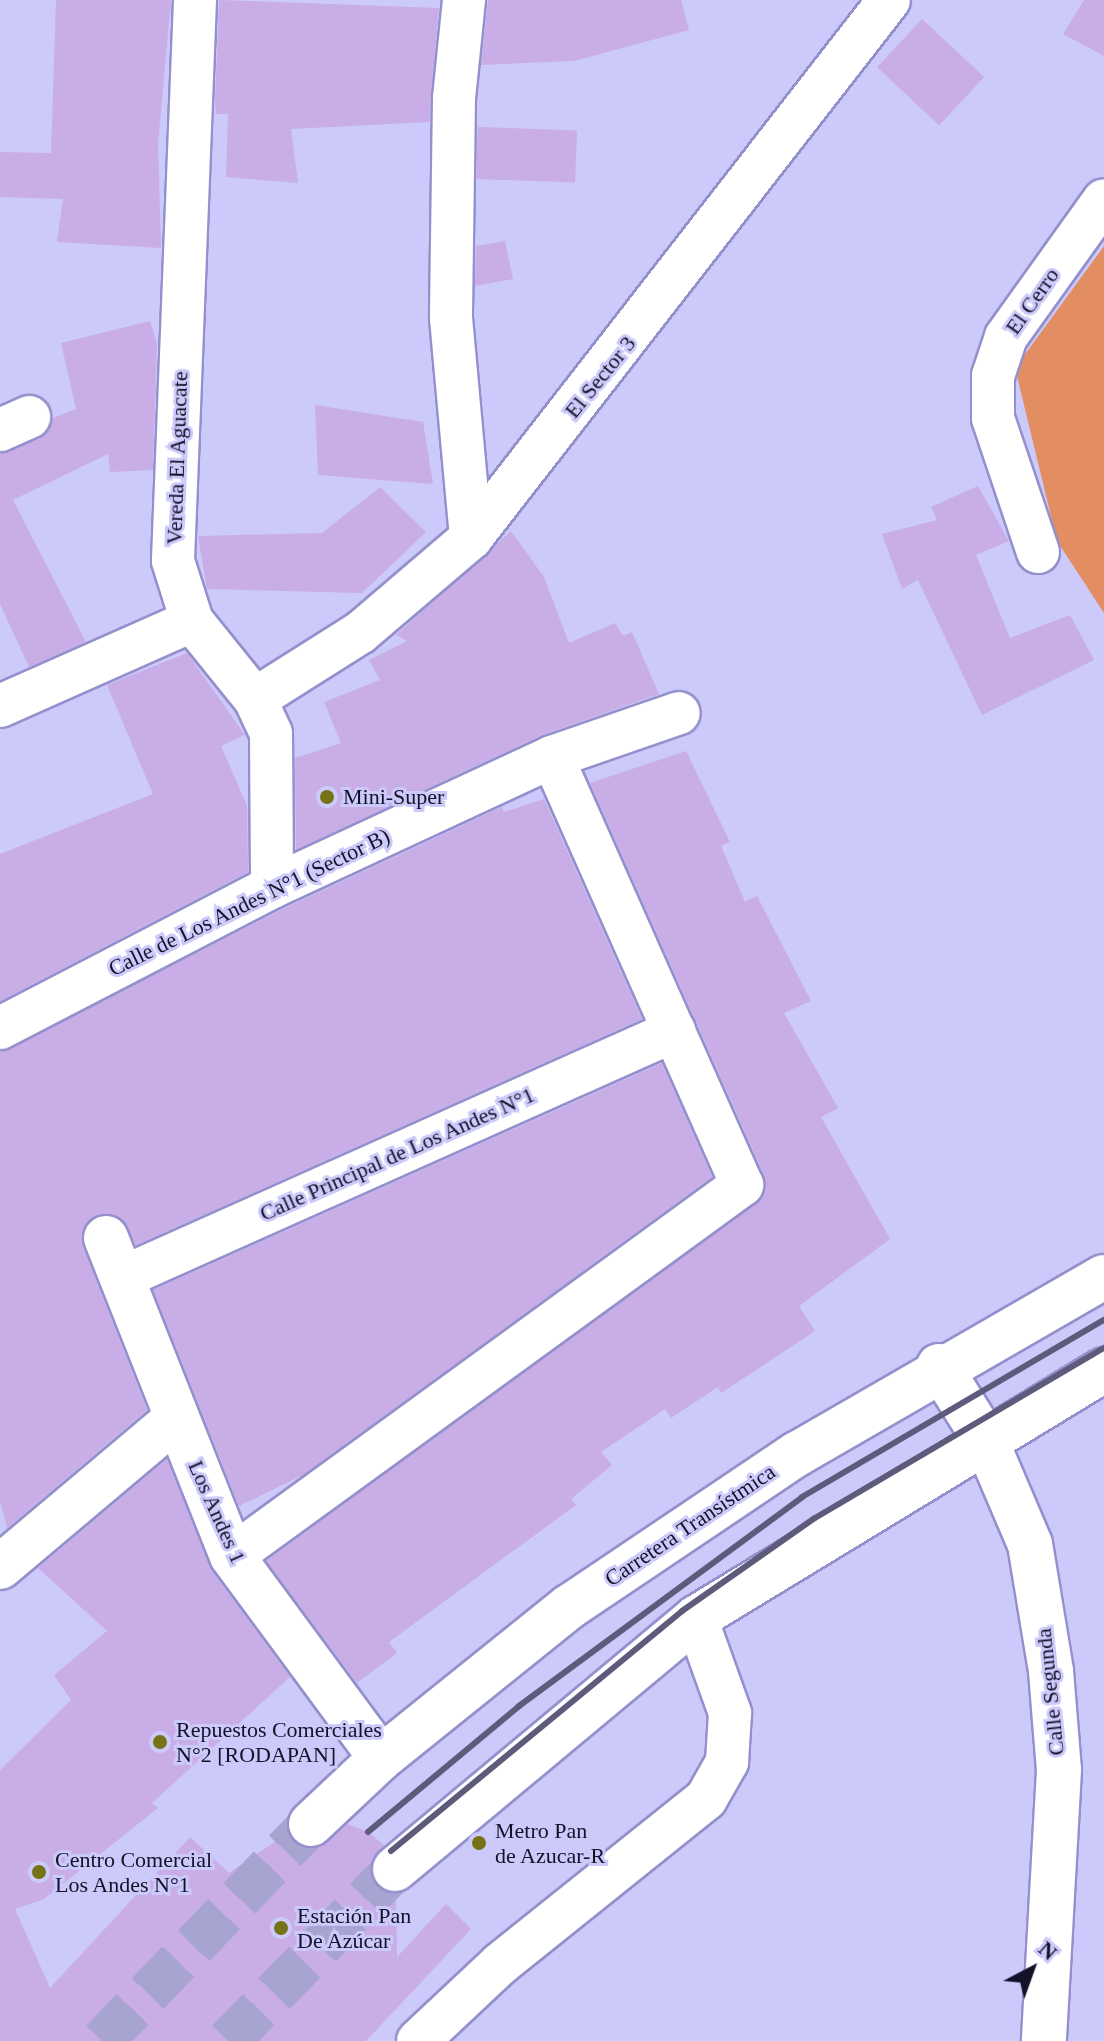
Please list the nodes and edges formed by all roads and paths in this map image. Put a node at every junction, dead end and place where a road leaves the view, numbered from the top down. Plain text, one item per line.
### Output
1 (195, 0) edge
2 (464, 0) edge
3 (889, 0) edge
4 (1104, 200) edge
5 (471, 538) junction
6 (1038, 552) dead end
7 (192, 621) junction
8 (255, 699) junction
9 (0, 706) edge
10 (679, 713) dead end
11 (552, 757) junction
12 (272, 887) junction
13 (0, 1028) edge
14 (674, 1031) junction
15 (106, 1238) dead end
16 (1104, 1277) edge
17 (121, 1278) junction
18 (939, 1366) junction
19 (1104, 1370) edge
20 (177, 1418) junction
21 (986, 1441) junction
22 (232, 1556) junction
23 (0, 1567) edge
24 (696, 1618) junction
25 (381, 1758) junction
26 (311, 1824) tunnel mouth
27 (395, 1869) tunnel mouth
28 (418, 2041) edge
29 (1044, 2041) edge

1 - 7 street, Vereda El Aguacate
2 - 5 street
3 - 5 street, El Sector 3
4 - 6 street, El Cerro
5 - 8 street, El Sector 3
7 - 8 street, Vereda El Aguacate
7 - 9 street
8 - 12 street, Vereda El Aguacate
10 - 11 street, Calle de Los Andes N°1 (Sector B)
11 - 12 street, Calle de Los Andes N°1 (Sector B)
11 - 14 street
12 - 13 street, Calle de Los Andes N°1 (Sector B)
14 - 17 street, Calle Principal de Los Andes N°1
14 - 22 street
15 - 17 main road, Los Andes 1
16 - 18 main road, Carretera Transístmica
17 - 20 main road, Los Andes 1
18 - 21 main road, Calle Segunda
18 - 25 main road, Carretera Transístmica
19 - 21 main road
20 - 22 main road, Los Andes 1
20 - 23 main road
21 - 24 main road
21 - 29 main road, Calle Segunda
22 - 25 main road, Los Andes 1
24 - 27 main road
24 - 28 street
25 - 26 main road, Carretera Transístmica

